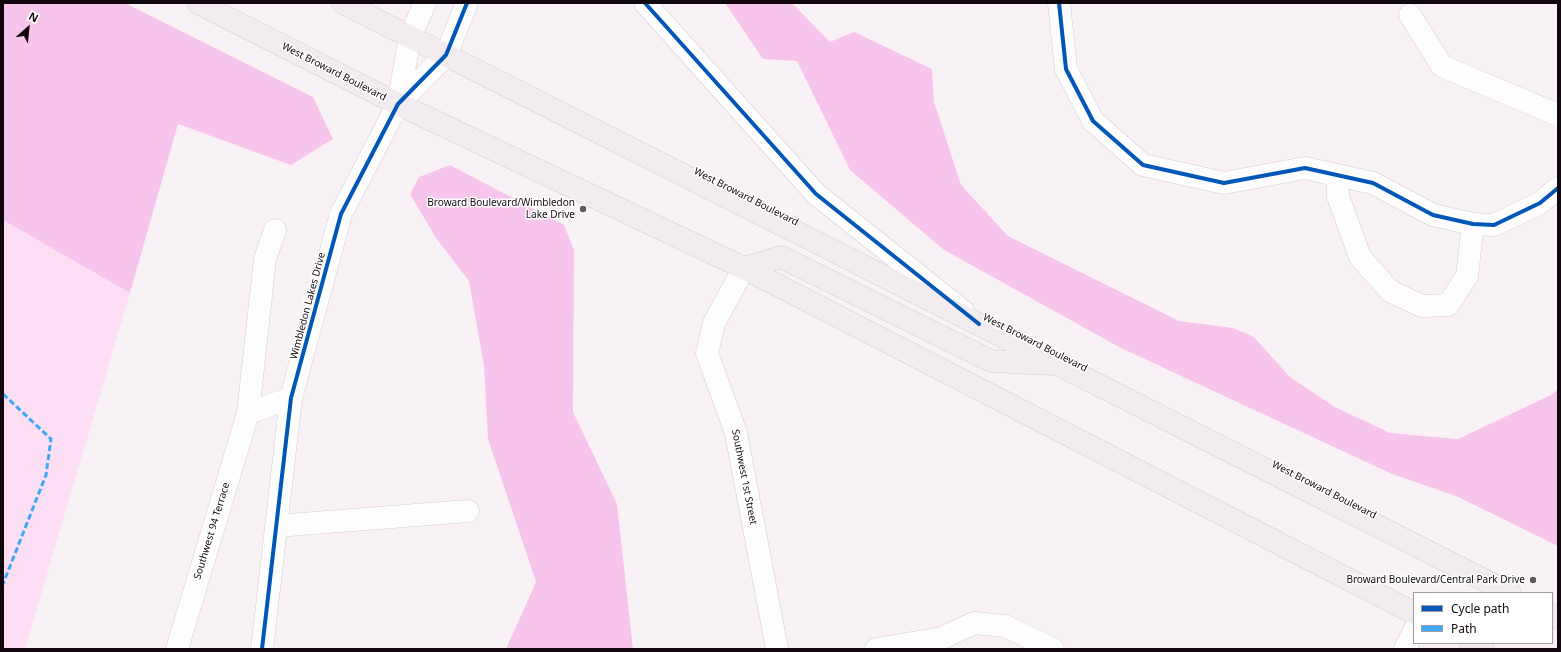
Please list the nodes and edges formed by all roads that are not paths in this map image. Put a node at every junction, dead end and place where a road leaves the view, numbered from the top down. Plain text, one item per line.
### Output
1 (198, 3) edge
2 (342, 3) edge
3 (425, 3) edge
4 (467, 3) edge
5 (644, 3) edge
6 (1059, 3) edge
7 (1410, 15) dead end
8 (410, 37) junction
9 (446, 55) junction
10 (398, 104) junction
11 (1558, 115) edge
12 (1337, 175) junction
13 (1558, 188) edge
14 (1473, 224) junction
15 (275, 230) dead end
16 (744, 268) junction
17 (979, 324) junction
18 (1061, 365) junction
19 (291, 398) junction
20 (248, 413) junction
21 (468, 512) dead end
22 (276, 526) junction
23 (1508, 592) edge
24 (1413, 612) edge
25 (1413, 633) edge
26 (1472, 644) edge
27 (177, 649) edge
28 (262, 649) edge
29 (777, 649) edge
30 (876, 649) edge
31 (1053, 649) edge
32 (1405, 649) edge
33 (1483, 649) edge

1 - 10 main road, West Broward Boulevard
2 - 8 main road, West Broward Boulevard
3 - 8 street
4 - 9 street, Wimbledon Lakes Drive
5 - 17 street
6 - 12 street
7 - 11 street
8 - 9 main road, West Broward Boulevard
8 - 10 street
9 - 10 street, Wimbledon Lakes Drive
9 - 17 main road, West Broward Boulevard
10 - 16 main road, West Broward Boulevard
10 - 19 street, Wimbledon Lakes Drive
12 - 14 street
12 - 14 street
13 - 14 street
15 - 20 street, Southwest 94 Terrace
16 - 18 main road
16 - 24 main road, West Broward Boulevard
16 - 29 street, Southwest 1st Street
17 - 18 main road, West Broward Boulevard
18 - 23 main road, West Broward Boulevard
19 - 20 street
19 - 22 street, Wimbledon Lakes Drive
20 - 27 street, Southwest 94 Terrace
21 - 22 street
22 - 28 street, Wimbledon Lakes Drive
25 - 32 street
26 - 33 main road
30 - 31 street

